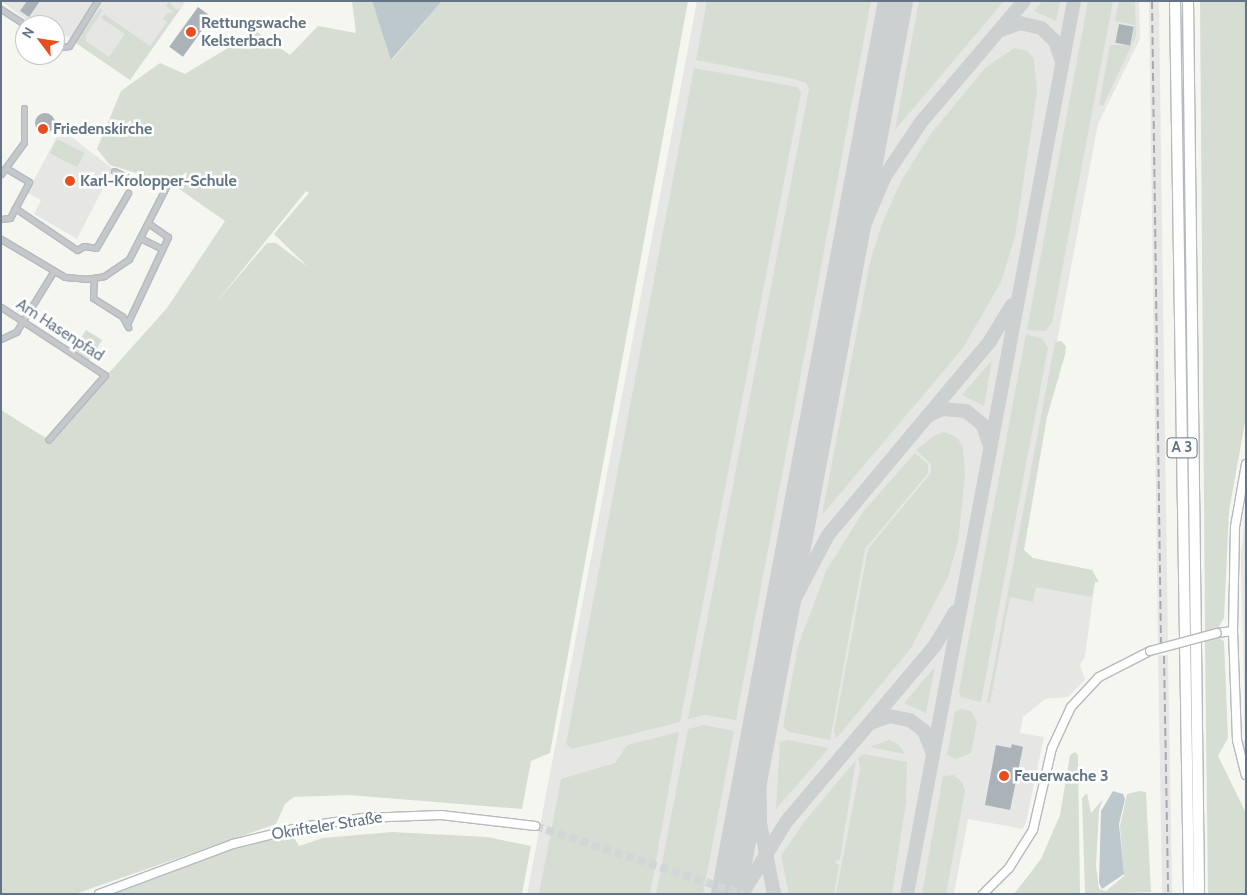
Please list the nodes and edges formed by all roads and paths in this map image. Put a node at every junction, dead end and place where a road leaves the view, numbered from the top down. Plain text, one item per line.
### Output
1 (97, 1) edge
2 (1175, 1) edge
3 (1188, 1) edge
4 (1, 9) edge
5 (15, 18) edge
6 (65, 47) edge
7 (24, 108) dead end
8 (6, 168) junction
9 (114, 171) dead end
10 (1, 174) edge
11 (135, 181) dead end
12 (166, 187) dead end
13 (128, 193) dead end
14 (15, 208) junction
15 (1, 219) edge
16 (148, 223) junction
17 (140, 238) junction
18 (1, 239) edge
19 (163, 249) junction
20 (53, 272) junction
21 (94, 278) junction
22 (1, 307) edge
23 (23, 321) junction
24 (1, 338) edge
25 (48, 440) dead end
26 (1246, 464) edge
27 (1233, 631) junction
28 (1246, 774) edge
29 (534, 826) tunnel mouth
30 (98, 894) edge
31 (983, 894) edge
32 (1189, 894) edge
33 (1199, 894) edge

1 - 6 street
2 - 32 highway, A 3
3 - 33 highway, A 3
4 - 5 street
7 - 8 street
8 - 10 street
8 - 14 street
9 - 11 street
12 - 16 street
13 - 14 street
14 - 15 street
16 - 17 street
16 - 19 street
17 - 19 street
17 - 21 street
18 - 20 street
19 - 21 street
20 - 21 street
20 - 23 street
22 - 23 street, Am Hasenpfad
23 - 24 street
23 - 25 street, Am Hasenpfad
26 - 27 street
27 - 28 street
27 - 31 street, bridge
29 - 30 street, Okrifteler Straße

